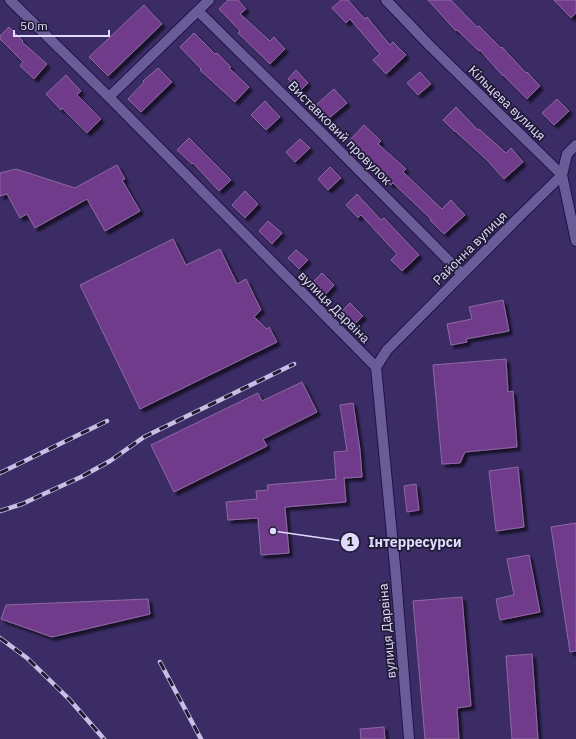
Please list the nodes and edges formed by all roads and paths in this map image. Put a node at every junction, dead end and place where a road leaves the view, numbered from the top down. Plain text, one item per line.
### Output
1 (10, 0) edge
2 (210, 0) edge
3 (386, 0) edge
4 (198, 12) junction
5 (109, 97) junction
6 (576, 145) edge
7 (562, 175) junction
8 (576, 241) edge
9 (462, 274) junction
10 (376, 367) junction
11 (409, 739) edge

1 - 5 street, вулиця Дарвіна
2 - 4 street
3 - 7 street, Кільцева вулиця
4 - 5 street
4 - 9 street, Виставковий провулок
5 - 10 street, вулиця Дарвіна
6 - 7 street
7 - 8 street
7 - 9 street, Районна вулиця
9 - 10 street, Районна вулиця
10 - 11 street, вулиця Дарвіна

